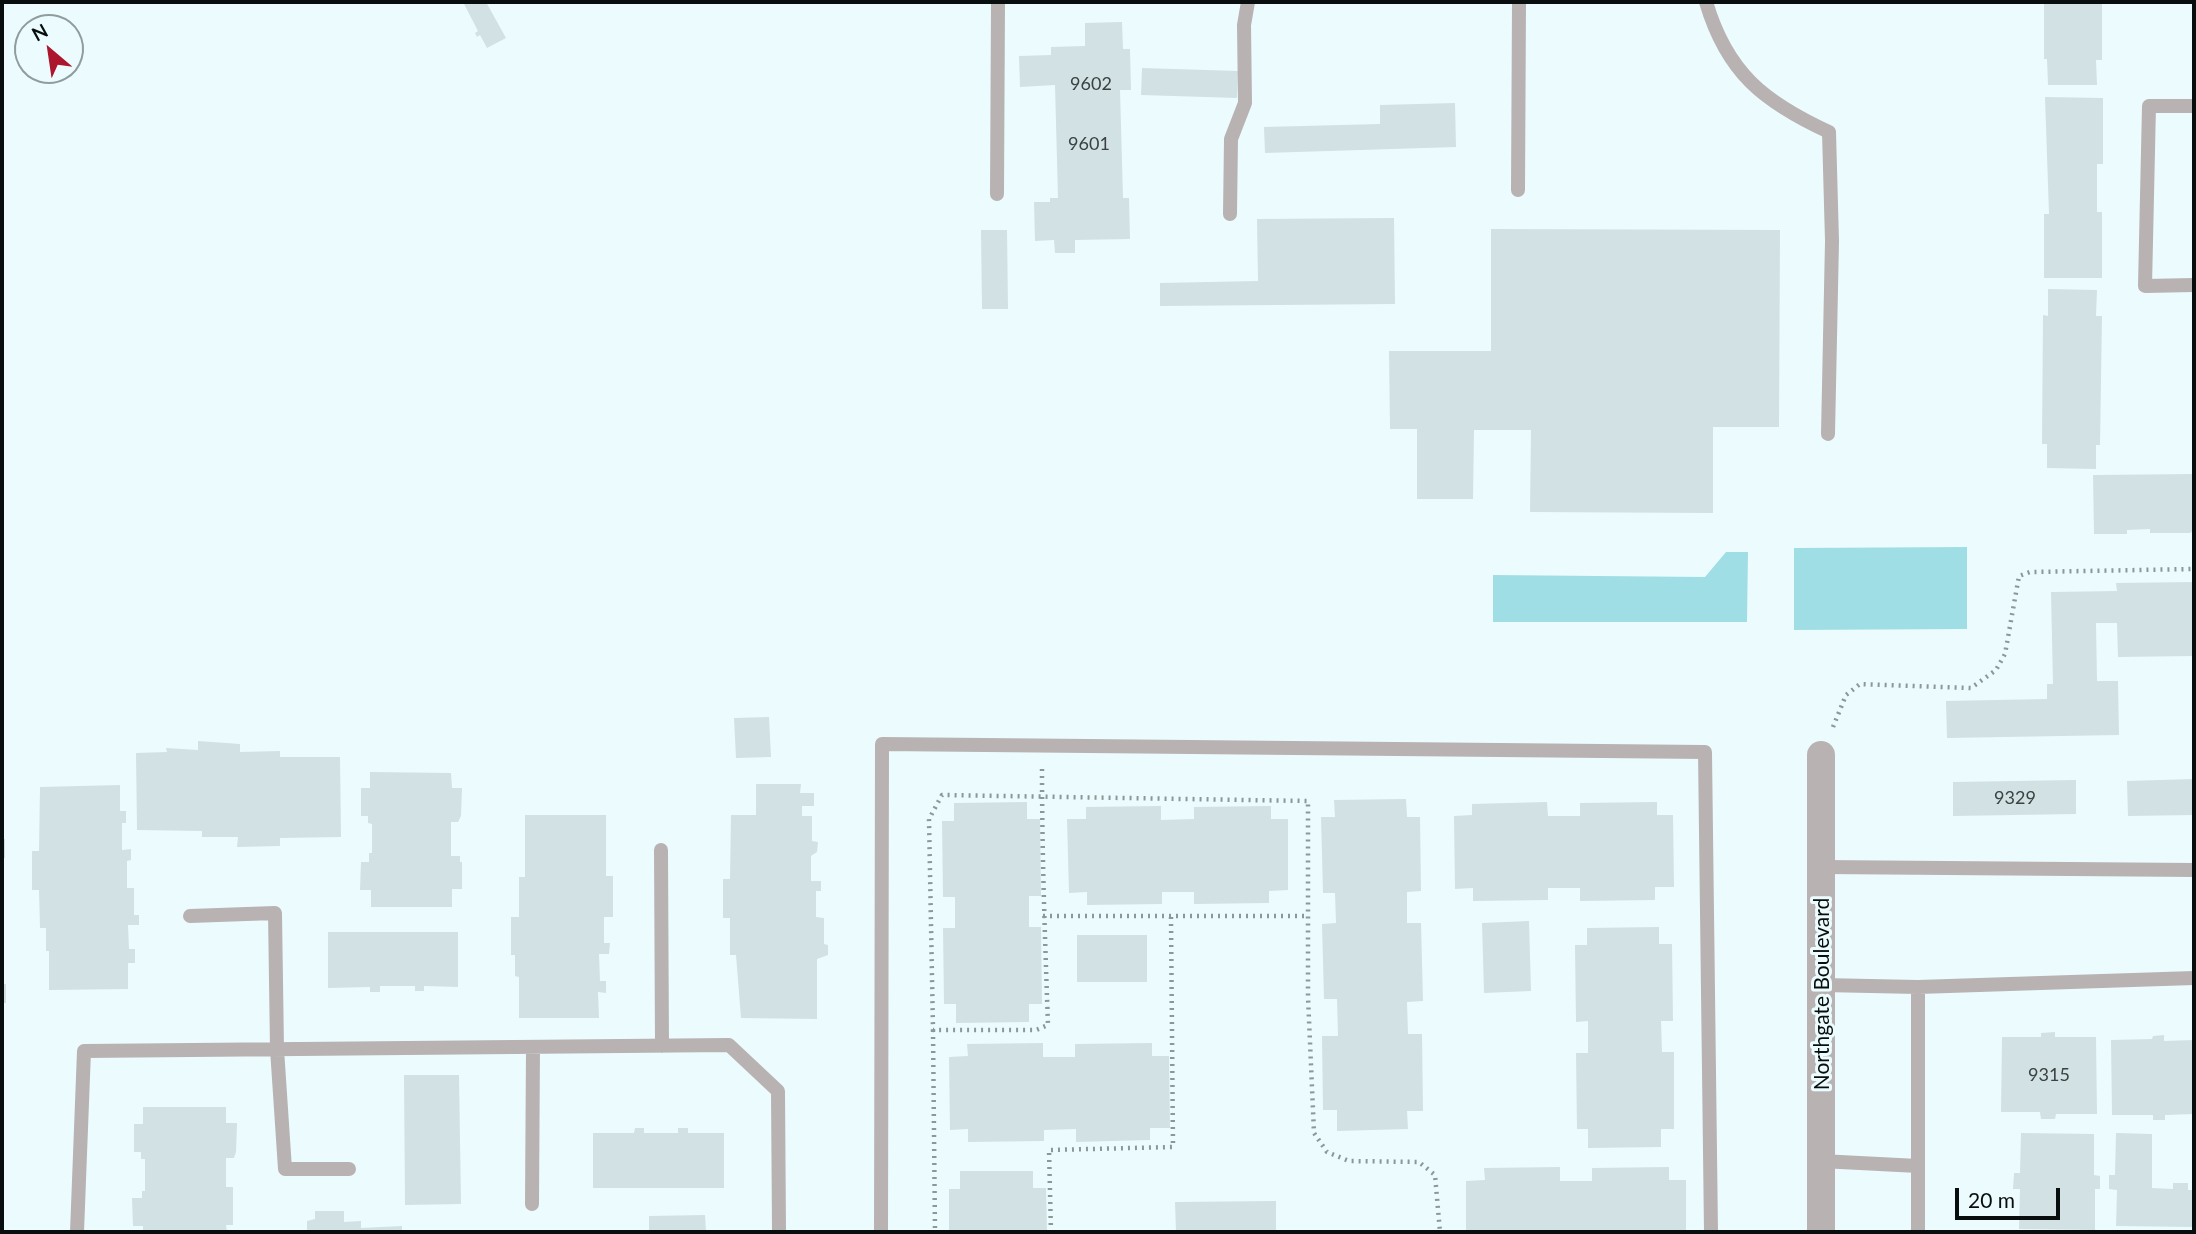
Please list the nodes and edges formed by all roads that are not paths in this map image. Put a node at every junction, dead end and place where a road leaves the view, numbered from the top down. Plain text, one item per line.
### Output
1 (998, 2) edge
2 (1248, 2) edge
3 (1519, 2) edge
4 (1706, 2) edge
5 (2194, 106) edge
6 (1518, 190) dead end
7 (997, 194) dead end
8 (1230, 215) dead end
9 (2194, 285) edge
10 (1828, 435) dead end
11 (1821, 755) road end
12 (661, 850) dead end
13 (1822, 867) junction
14 (2194, 870) edge
15 (190, 916) dead end
16 (2194, 978) edge
17 (1822, 985) junction
18 (1919, 987) junction
19 (662, 1046) junction
20 (533, 1047) junction
21 (277, 1049) junction
22 (1821, 1161) junction
23 (1918, 1166) junction
24 (349, 1169) dead end
25 (532, 1204) dead end
26 (77, 1232) edge
27 (779, 1232) edge
28 (881, 1232) edge
29 (1711, 1232) edge
30 (1821, 1232) edge
31 (1918, 1232) edge

1 - 7 lane
2 - 8 lane
3 - 6 lane
4 - 10 lane
5 - 9 lane
11 - 13 street, Northgate Boulevard
12 - 19 lane
13 - 14 lane
13 - 17 street, Northgate Boulevard
15 - 21 lane
16 - 18 lane
17 - 18 lane
17 - 22 street, Northgate Boulevard
18 - 23 lane
19 - 20 lane
19 - 27 lane
20 - 21 lane
20 - 25 lane
21 - 24 lane
21 - 26 lane
22 - 23 lane
22 - 30 street, Northgate Boulevard
23 - 31 lane
28 - 29 lane

